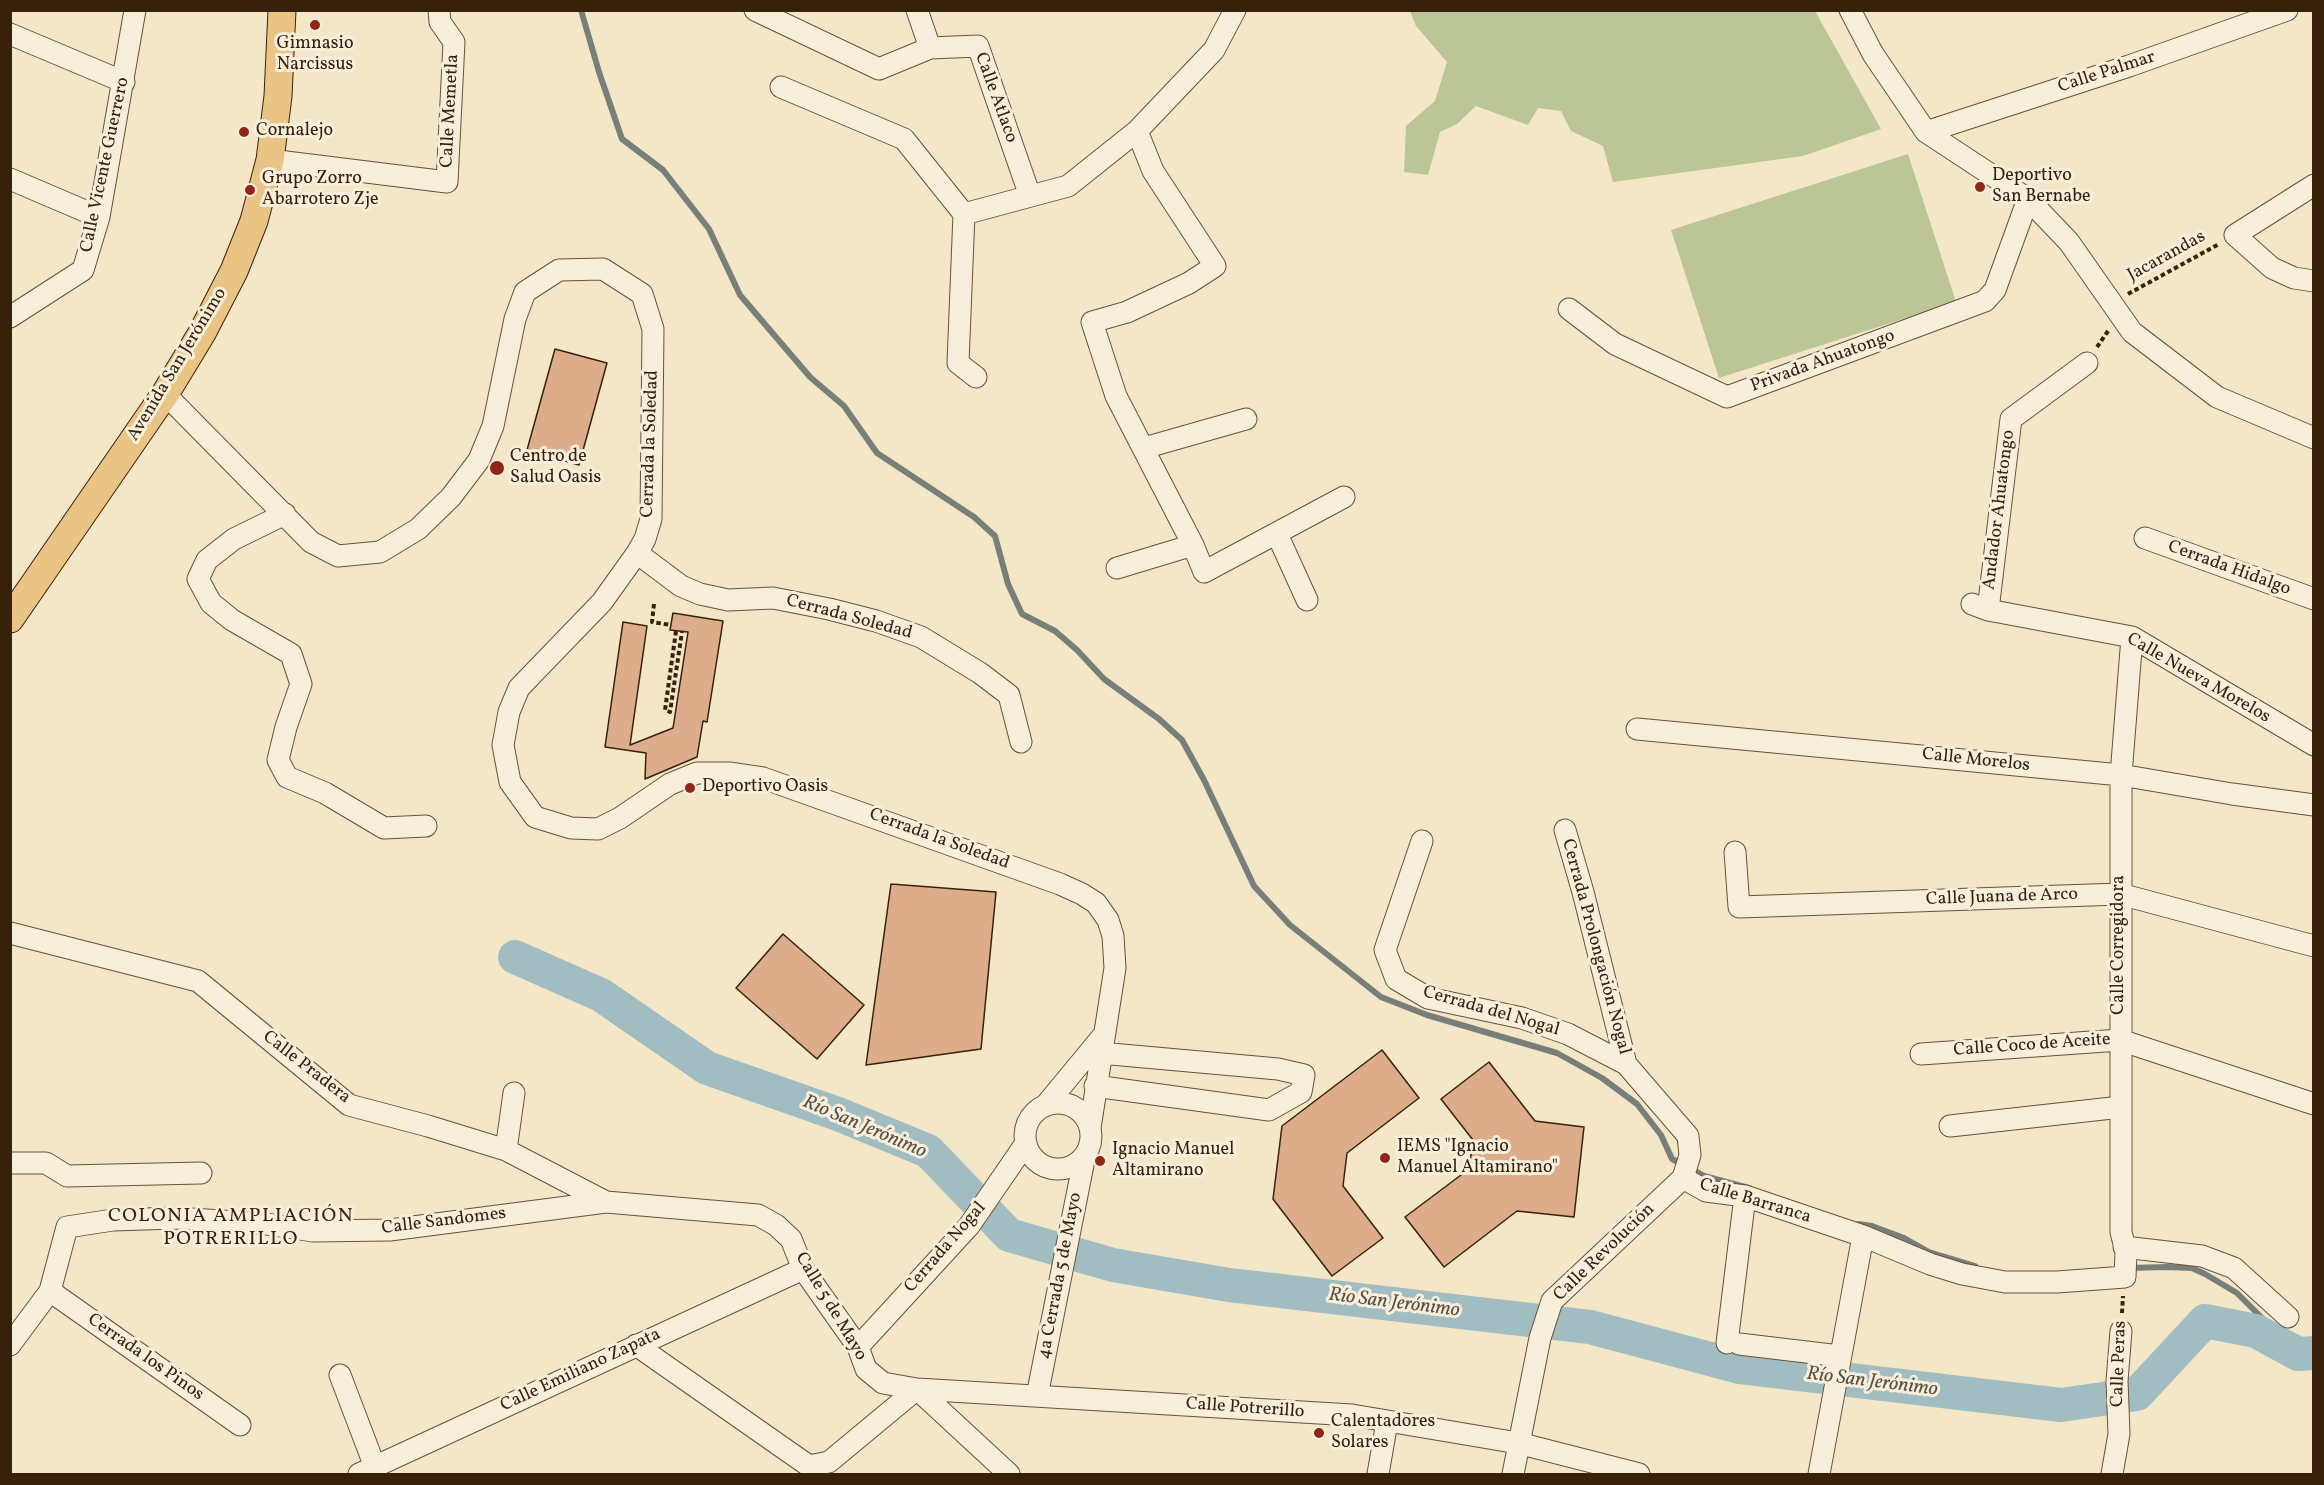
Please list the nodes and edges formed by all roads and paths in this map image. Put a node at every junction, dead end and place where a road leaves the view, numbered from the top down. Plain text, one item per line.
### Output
1 (135, 10) edge
2 (282, 10) edge
3 (439, 10) edge
4 (755, 10) edge
5 (917, 10) edge
6 (1235, 10) edge
7 (1850, 10) edge
8 (2287, 10) edge
9 (10, 34) edge
10 (930, 48) junction
11 (124, 82) junction
12 (781, 87) dead end
13 (1137, 130) junction
14 (1926, 132) junction
15 (270, 160) junction
16 (10, 179) edge
17 (2313, 185) edge
18 (1030, 196) junction
19 (2028, 200) junction
20 (964, 214) junction
21 (99, 217) junction
22 (2235, 235) junction
23 (2313, 282) edge
24 (2115, 308) junction
25 (1569, 309) dead end
26 (10, 317) edge
27 (2087, 363) joint
28 (976, 377) dead end
29 (165, 394) junction
30 (1246, 419) dead end
31 (2313, 421) edge
32 (2283, 424) junction
33 (2313, 438) edge
34 (1144, 448) junction
35 (1344, 497) dead end
36 (285, 514) junction
37 (1277, 534) junction
38 (2145, 538) dead end
39 (1193, 545) junction
40 (637, 553) junction
41 (1118, 568) dead end
42 (2313, 599) edge
43 (1307, 600) dead end
44 (654, 604) dead end
45 (1980, 607) joint
46 (10, 619) edge
47 (671, 626) dead end
48 (676, 631) dead end
49 (682, 632) dead end
50 (2132, 637) junction
51 (1637, 729) dead end
52 (1022, 742) dead end
53 (2313, 745) edge
54 (2121, 775) junction
55 (2313, 805) edge
56 (426, 826) dead end
57 (1564, 830) dead end
58 (1422, 841) dead end
59 (1735, 852) dead end
60 (2120, 894) junction
61 (10, 933) edge
62 (2313, 946) edge
63 (2121, 1040) junction
64 (1102, 1045) junction
65 (1921, 1054) dead end
66 (1626, 1064) junction
67 (1095, 1086) junction
68 (514, 1093) dead end
69 (2313, 1104) edge
70 (1045, 1106) junction
71 (2121, 1107) junction
72 (1950, 1126) dead end
73 (1090, 1128) junction
74 (1026, 1143) junction
75 (506, 1150) junction
76 (1085, 1155) junction
77 (10, 1163) edge
78 (201, 1173) dead end
79 (1683, 1177) junction
80 (1745, 1196) junction
81 (606, 1202) junction
82 (1863, 1236) junction
83 (2124, 1256) junction
84 (803, 1269) junction
85 (50, 1291) junction
86 (2288, 1317) dead end
87 (2121, 1332) joint
88 (10, 1345) edge
89 (636, 1345) junction
90 (858, 1347) junction
91 (1840, 1359) junction
92 (340, 1375) dead end
93 (917, 1389) junction
94 (1037, 1396) junction
95 (1387, 1422) junction
96 (240, 1425) dead end
97 (1518, 1443) junction
98 (1595, 1469) edge
99 (367, 1471) edge
100 (1009, 1474) edge
101 (1378, 1474) edge
102 (1513, 1474) edge
103 (1639, 1474) edge
104 (1819, 1474) edge
105 (2112, 1474) edge

1 - 11 street, Calle Vicente Guerrero
2 - 15 main road, Avenida San Jerónimo
3 - 15 street, Calle Memetla
4 - 10 street
5 - 10 street
6 - 13 street
7 - 14 street
8 - 14 street, Calle Palmar
9 - 11 street
10 - 18 street, Calle Atlaco
11 - 21 street, Calle Vicente Guerrero
12 - 20 street
13 - 18 street
13 - 34 street
14 - 19 street
15 - 29 main road, Avenida San Jerónimo
16 - 21 street
17 - 22 street
18 - 20 street
19 - 24 street
19 - 25 street, Privada Ahuatongo
20 - 28 street
21 - 26 street, Calle Vicente Guerrero
22 - 23 street
22 - 24 path, Jacarandas
24 - 27 path
24 - 32 street
27 - 45 street, Andador Ahuatongo
29 - 36 street, Cerrada la Soledad
29 - 46 main road, Avenida San Jerónimo
30 - 34 street
31 - 32 street
32 - 33 street
34 - 39 street
35 - 37 street
36 - 40 street, Cerrada la Soledad
36 - 56 street
37 - 39 street
37 - 43 street
38 - 42 street, Cerrada Hidalgo
39 - 41 street
40 - 52 street, Cerrada Soledad
40 - 64 street, Cerrada la Soledad
44 - 47 path
45 - 50 street, Calle Nueva Morelos
48 - 49 path
50 - 53 street, Calle Nueva Morelos
50 - 54 street, Calle Corregidora
51 - 54 street, Calle Morelos
54 - 55 street, Calle Morelos
54 - 60 street, Calle Corregidora
57 - 66 street, Cerrada Prolongación Nogal
58 - 66 street, Cerrada del Nogal
59 - 60 street, Calle Juana de Arco
60 - 62 street, Calle Juana de Arco
60 - 63 street, Calle Corregidora
61 - 75 street, Calle Pradera
63 - 65 street, Calle Coco de Aceite
63 - 69 street, Calle Coco de Aceite
63 - 71 street, Calle Corregidora
64 - 67 street, Cerrada la Soledad
64 - 67 street
64 - 70 street, Cerrada la Soledad
66 - 79 street, Cerrada del Nogal
67 - 73 street, Cerrada la Soledad
68 - 75 street
70 - 73 street
70 - 74 street
71 - 72 street
71 - 83 street, Calle Corregidora
73 - 76 street
74 - 76 street
74 - 90 street, Cerrada Nogal
75 - 81 street, Calle Pradera
76 - 94 street, 4a Cerrada 5 de Mayo
77 - 78 street
79 - 80 street, Calle Barranca
79 - 97 street, Calle Revolución
80 - 82 street, Calle Barranca
80 - 91 street
81 - 84 street, Calle 5 de Mayo
81 - 85 street, Calle Sandomes
82 - 83 street, Calle Barranca
82 - 91 street
83 - 86 street, Calle Barranca
83 - 87 path, Calle Peras
84 - 89 street, Calle Emiliano Zapata
84 - 90 street, Calle 5 de Mayo
85 - 88 street
85 - 96 street, Cerrada los Pinos
87 - 105 street, Calle Peras
89 - 93 street
89 - 99 street, Calle Emiliano Zapata
90 - 93 street, Calle 5 de Mayo
91 - 104 street
92 - 99 street
93 - 94 street, Calle Potrerillo
93 - 100 street
94 - 95 street, Calle Potrerillo
95 - 97 street, Calle Potrerillo
95 - 101 street
97 - 98 street, Calle Potrerillo
97 - 102 street, Calle Revolución
98 - 103 street, Calle Potrerillo

